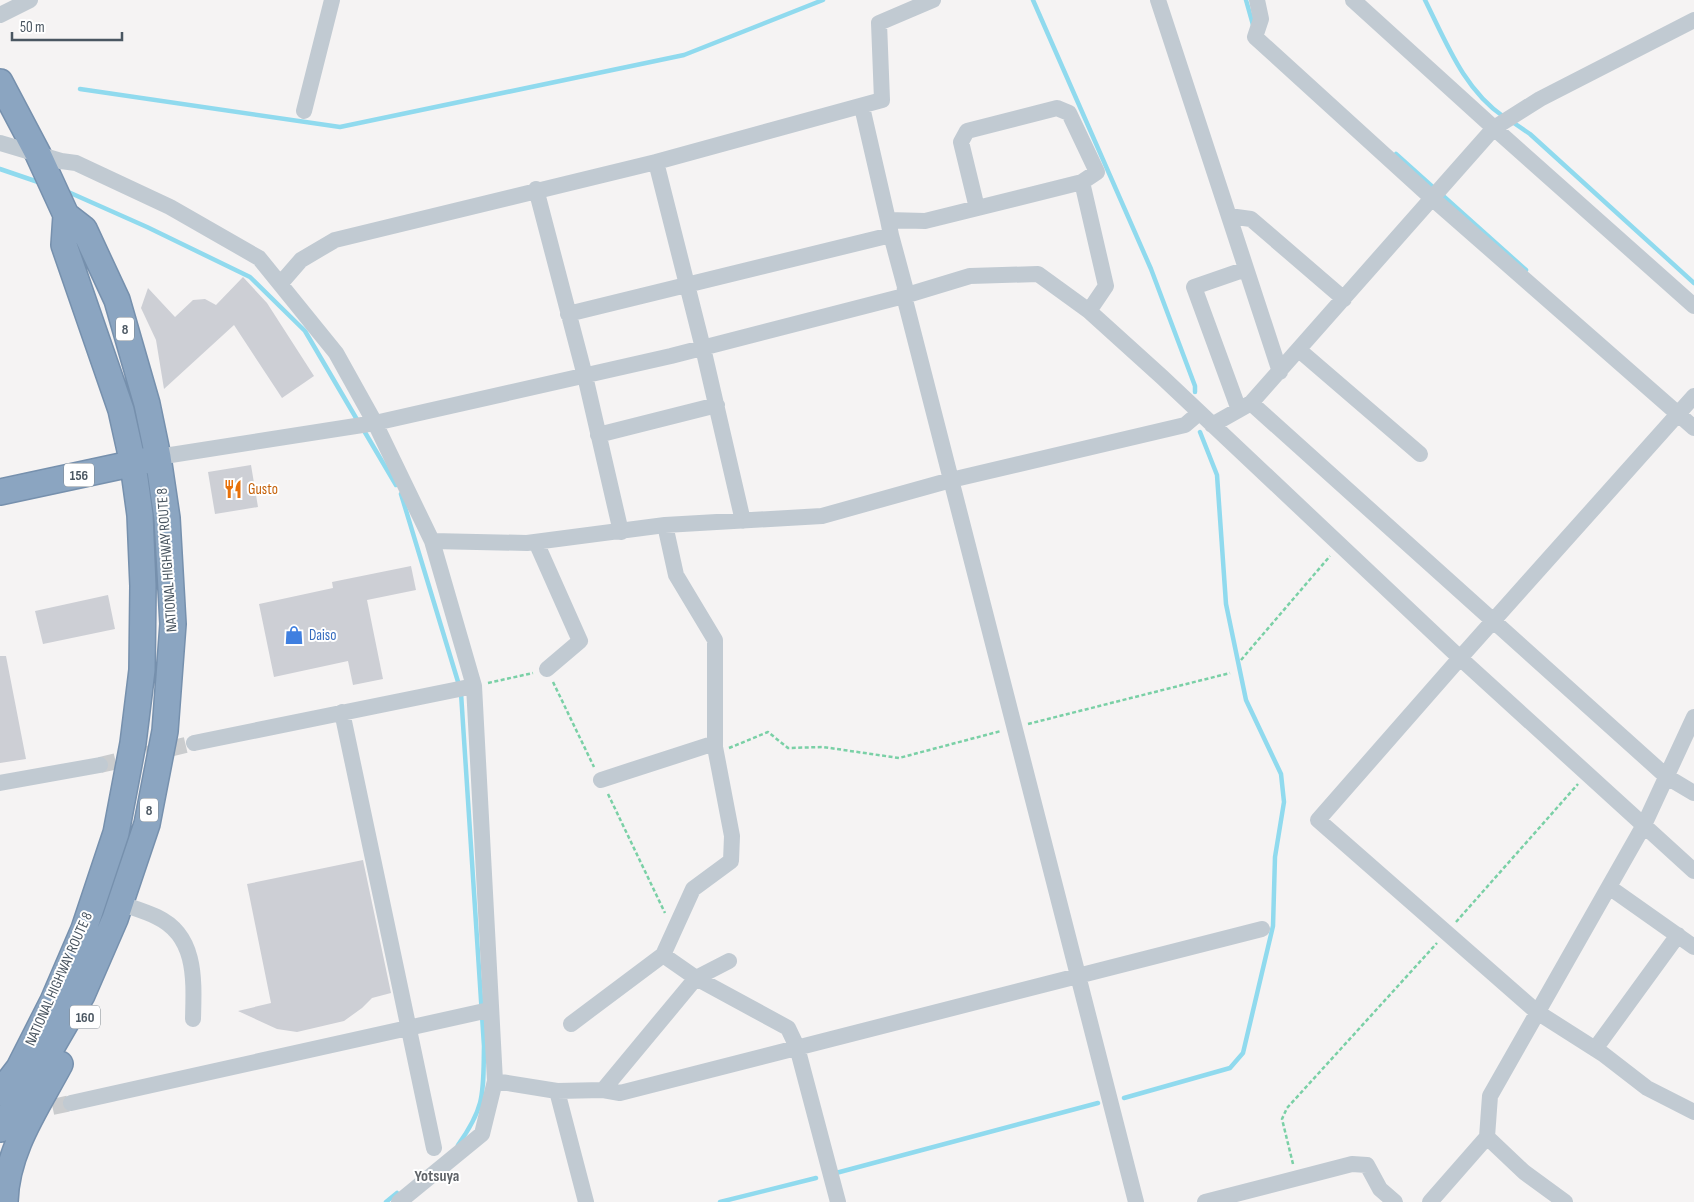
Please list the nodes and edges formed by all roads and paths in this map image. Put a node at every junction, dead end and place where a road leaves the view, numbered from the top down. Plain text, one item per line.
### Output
1 (30, 0) edge
2 (332, 0) edge
3 (933, 0) edge
4 (1158, 0) edge
5 (1256, 0) edge
6 (1353, 0) edge
7 (0, 16) edge
8 (1694, 20) edge
9 (0, 82) edge
10 (862, 107) junction
11 (304, 111) dead end
12 (1497, 126) junction
13 (0, 143) edge
14 (38, 154) junction
15 (656, 162) junction
16 (1082, 182) junction
17 (536, 189) junction
18 (1437, 194) junction
19 (58, 197) junction
20 (978, 208) junction
21 (1229, 216) junction
22 (889, 227) junction
23 (1246, 269) junction
24 (281, 282) junction
25 (687, 285) junction
26 (904, 296) junction
27 (1344, 299) junction
28 (1694, 306) edge
29 (1089, 311) junction
30 (568, 314) junction
31 (703, 348) junction
32 (1299, 350) junction
33 (1280, 372) junction
34 (585, 376) junction
35 (1686, 404) edge
36 (716, 405) junction
37 (1245, 406) junction
38 (1200, 413) junction
39 (373, 424) junction
40 (1212, 425) junction
41 (1694, 428) edge
42 (598, 435) junction
43 (1420, 454) dead end
44 (158, 457) junction
45 (134, 464) junction
46 (951, 480) junction
47 (0, 492) edge
48 (743, 521) junction
49 (665, 525) junction
50 (621, 532) junction
51 (432, 541) junction
52 (536, 542) junction
53 (1340, 545) junction
54 (1495, 621) junction
55 (1460, 658) junction
56 (1242, 660) dead end
57 (547, 670) dead end
58 (1230, 673) dead end
59 (474, 686) junction
60 (342, 712) junction
61 (1694, 717) edge
62 (1014, 728) junction
63 (194, 743) tunnel mouth
64 (716, 748) junction
65 (100, 765) tunnel mouth
66 (1587, 773) junction
67 (1667, 777) junction
68 (601, 780) dead end
69 (0, 783) edge
70 (1694, 793) edge
71 (147, 824) junction
72 (1644, 825) junction
73 (1694, 871) edge
74 (1608, 887) junction
75 (132, 907) junction
76 (1262, 929) dead end
77 (1446, 933) junction
78 (1678, 935) junction
79 (1694, 946) edge
80 (663, 955) junction
81 (729, 961) dead end
82 (1079, 977) junction
83 (696, 978) junction
84 (489, 1011) junction
85 (1537, 1012) junction
86 (193, 1019) dead end
87 (571, 1024) dead end
88 (409, 1028) junction
89 (797, 1046) junction
90 (1595, 1049) junction
91 (495, 1082) junction
92 (603, 1090) junction
93 (557, 1091) junction
94 (0, 1093) edge
95 (72, 1103) tunnel mouth
96 (1694, 1112) edge
97 (0, 1129) edge
98 (1486, 1137) junction
99 (434, 1148) dead end
100 (1297, 1180) junction
101 (5, 1202) edge
102 (399, 1202) edge
103 (586, 1202) edge
104 (838, 1202) edge
105 (1136, 1202) edge
106 (1205, 1202) edge
107 (1395, 1202) edge
108 (1430, 1202) edge
109 (1565, 1202) edge

1 - 7 street
2 - 11 street
3 - 10 street
4 - 21 street
5 - 18 street
6 - 12 street
8 - 12 street
9 - 14 highway, NATIONAL HIGHWAY ROUTE 8 / 8
10 - 15 street
10 - 22 street
12 - 18 street
12 - 28 street
13 - 14 street
14 - 19 highway, NATIONAL HIGHWAY ROUTE 8 / 8
14 - 24 street
15 - 17 street
15 - 25 street
16 - 20 street
16 - 20 street
16 - 29 street
17 - 24 street
17 - 30 street
18 - 27 street
18 - 35 street
19 - 44 highway, NATIONAL HIGHWAY ROUTE 8 / 8
19 - 45 highway, NATIONAL HIGHWAY ROUTE 8 / 8
20 - 22 street
21 - 23 street
21 - 27 street
22 - 25 street
22 - 26 street
23 - 33 street
23 - 37 street
24 - 39 street
25 - 30 street
25 - 31 street
26 - 29 street
26 - 31 street
26 - 46 street
27 - 32 street
29 - 38 street
30 - 34 street
31 - 34 street
31 - 36 street
32 - 33 street
32 - 43 street
33 - 37 street
34 - 39 street
34 - 42 street
35 - 41 street
35 - 54 street
36 - 42 street
36 - 48 street
37 - 40 street
37 - 54 street
38 - 40 street
38 - 46 street
39 - 44 street
39 - 51 street
40 - 53 street
42 - 50 street
44 - 45 highway, 156
44 - 71 highway, NATIONAL HIGHWAY ROUTE 8 / 8
45 - 47 highway, 156
45 - 94 highway, NATIONAL HIGHWAY ROUTE 8 / 8
46 - 48 street
46 - 62 street
48 - 49 street
49 - 50 street
49 - 64 street
50 - 52 street
51 - 52 street
51 - 59 street
52 - 57 street
53 - 55 street
53 - 56 path
54 - 55 street
54 - 67 street
55 - 66 street
55 - 77 street
58 - 62 path
59 - 60 street
59 - 84 street
60 - 63 street
60 - 88 street
61 - 67 street
62 - 64 path
62 - 82 street
64 - 68 street
64 - 80 street
65 - 69 street
66 - 72 street
66 - 77 path
67 - 70 street
67 - 72 street
71 - 75 highway, 160
71 - 97 highway, NATIONAL HIGHWAY ROUTE 8 / 8
72 - 73 street
72 - 74 street
74 - 78 street
74 - 85 street
75 - 86 street
75 - 101 highway, 160
76 - 82 street
77 - 85 street
77 - 100 path
78 - 79 street
78 - 90 street
80 - 83 street
80 - 87 street
81 - 83 street
82 - 89 street
82 - 105 street
83 - 89 street
83 - 92 street
84 - 88 street
84 - 91 street
85 - 90 street
85 - 98 street
88 - 95 street
88 - 99 street
89 - 92 street
89 - 104 street
90 - 96 street
91 - 93 street
91 - 102 street
92 - 93 street
93 - 103 street
98 - 108 street
98 - 109 street
100 - 106 street
100 - 107 street

